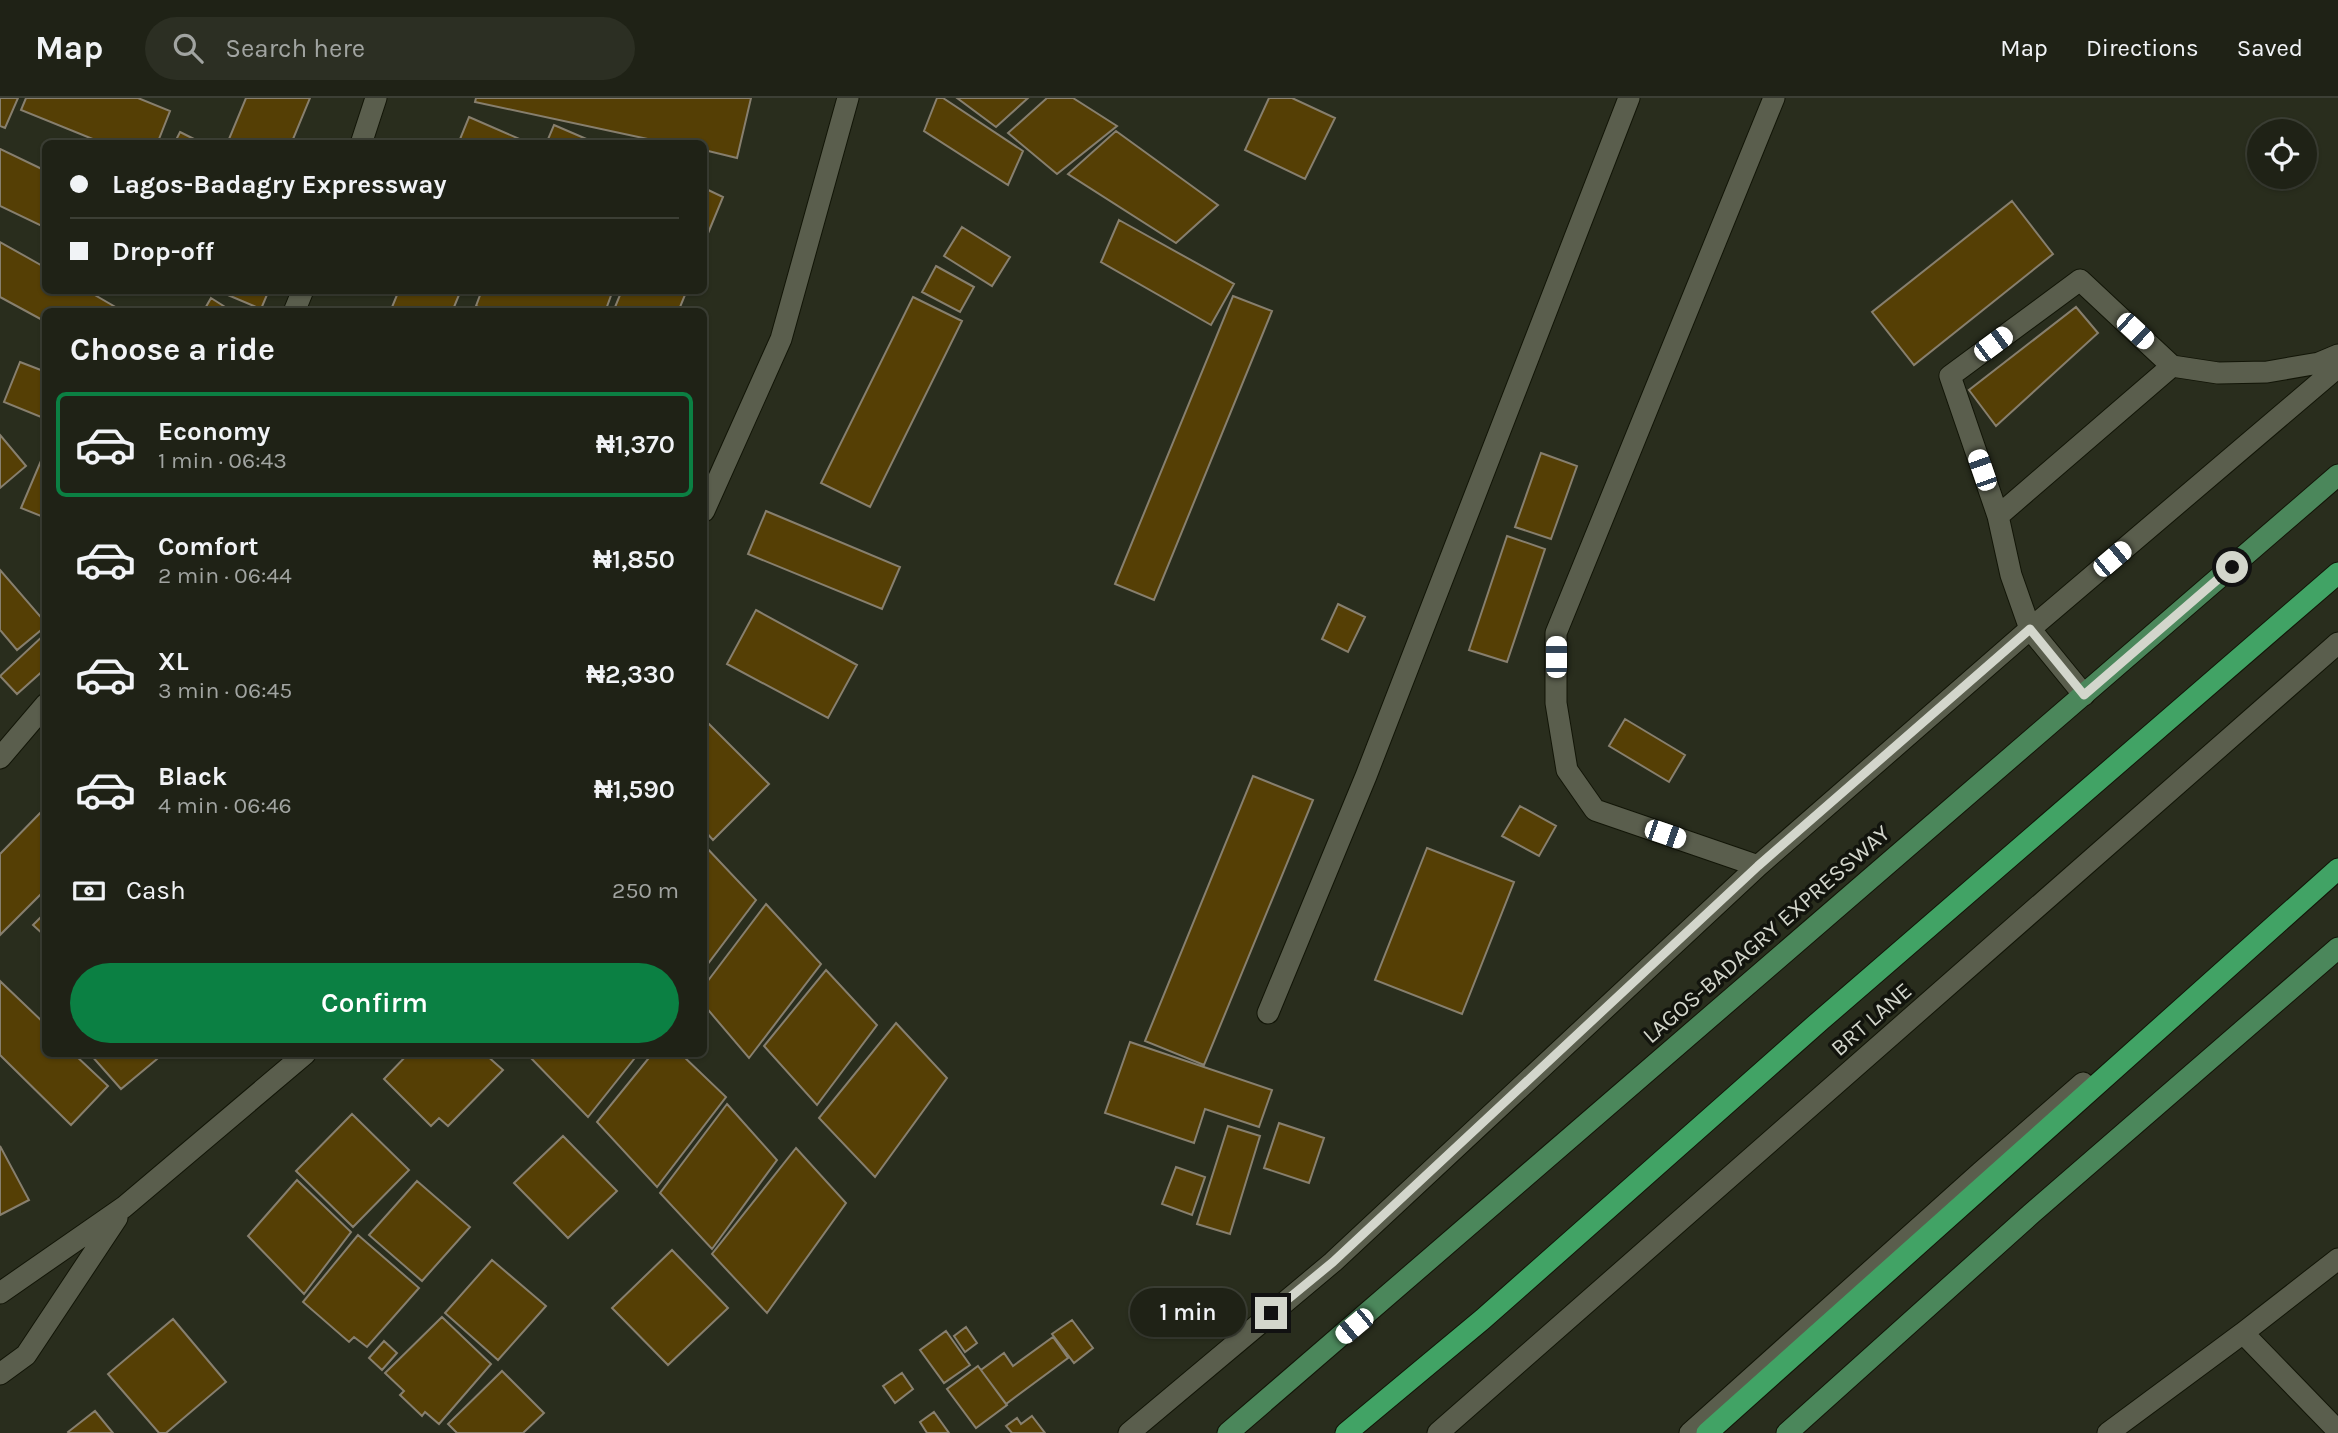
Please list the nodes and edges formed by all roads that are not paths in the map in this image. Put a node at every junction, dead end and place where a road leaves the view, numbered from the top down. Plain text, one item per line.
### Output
1 (376, 98) edge
2 (1629, 98) edge
3 (1774, 98) edge
4 (849, 100) edge
5 (362, 140) edge
6 (2338, 355) edge
7 (2172, 366) junction
8 (2338, 367) edge
9 (2338, 475) edge
10 (707, 504) edge
11 (1998, 516) junction
12 (2338, 573) edge
13 (2030, 629) junction
14 (2338, 643) edge
15 (2084, 695) junction
16 (42, 709) edge
17 (0, 758) edge
18 (2338, 862) edge
19 (1758, 866) junction
20 (2338, 869) edge
21 (2338, 948) edge
22 (1268, 1013) dead end
23 (301, 1057) edge
24 (124, 1207) junction
25 (2338, 1259) edge
26 (0, 1293) edge
27 (2243, 1333) junction
28 (0, 1374) edge
29 (2338, 1431) edge
30 (1129, 1433) edge
31 (1228, 1433) edge
32 (1346, 1433) edge
33 (1438, 1433) edge
34 (1690, 1433) edge
35 (1707, 1433) edge
36 (1787, 1433) edge
37 (2108, 1433) edge

1 - 5 street
2 - 22 street
3 - 19 street
4 - 10 street
6 - 7 street
7 - 11 street
7 - 11 street
8 - 13 street
9 - 15 main road, LAGOS-BADAGRY EXPRESSWAY
11 - 13 street
12 - 32 highway
13 - 15 street
13 - 19 street
14 - 33 street, BRT LANE
15 - 31 main road, LAGOS-BADAGRY EXPRESSWAY
16 - 17 street
18 - 34 street
19 - 30 street
20 - 35 highway
21 - 36 main road
23 - 24 street
24 - 26 street
24 - 28 street
25 - 27 street
27 - 29 street
27 - 37 street

